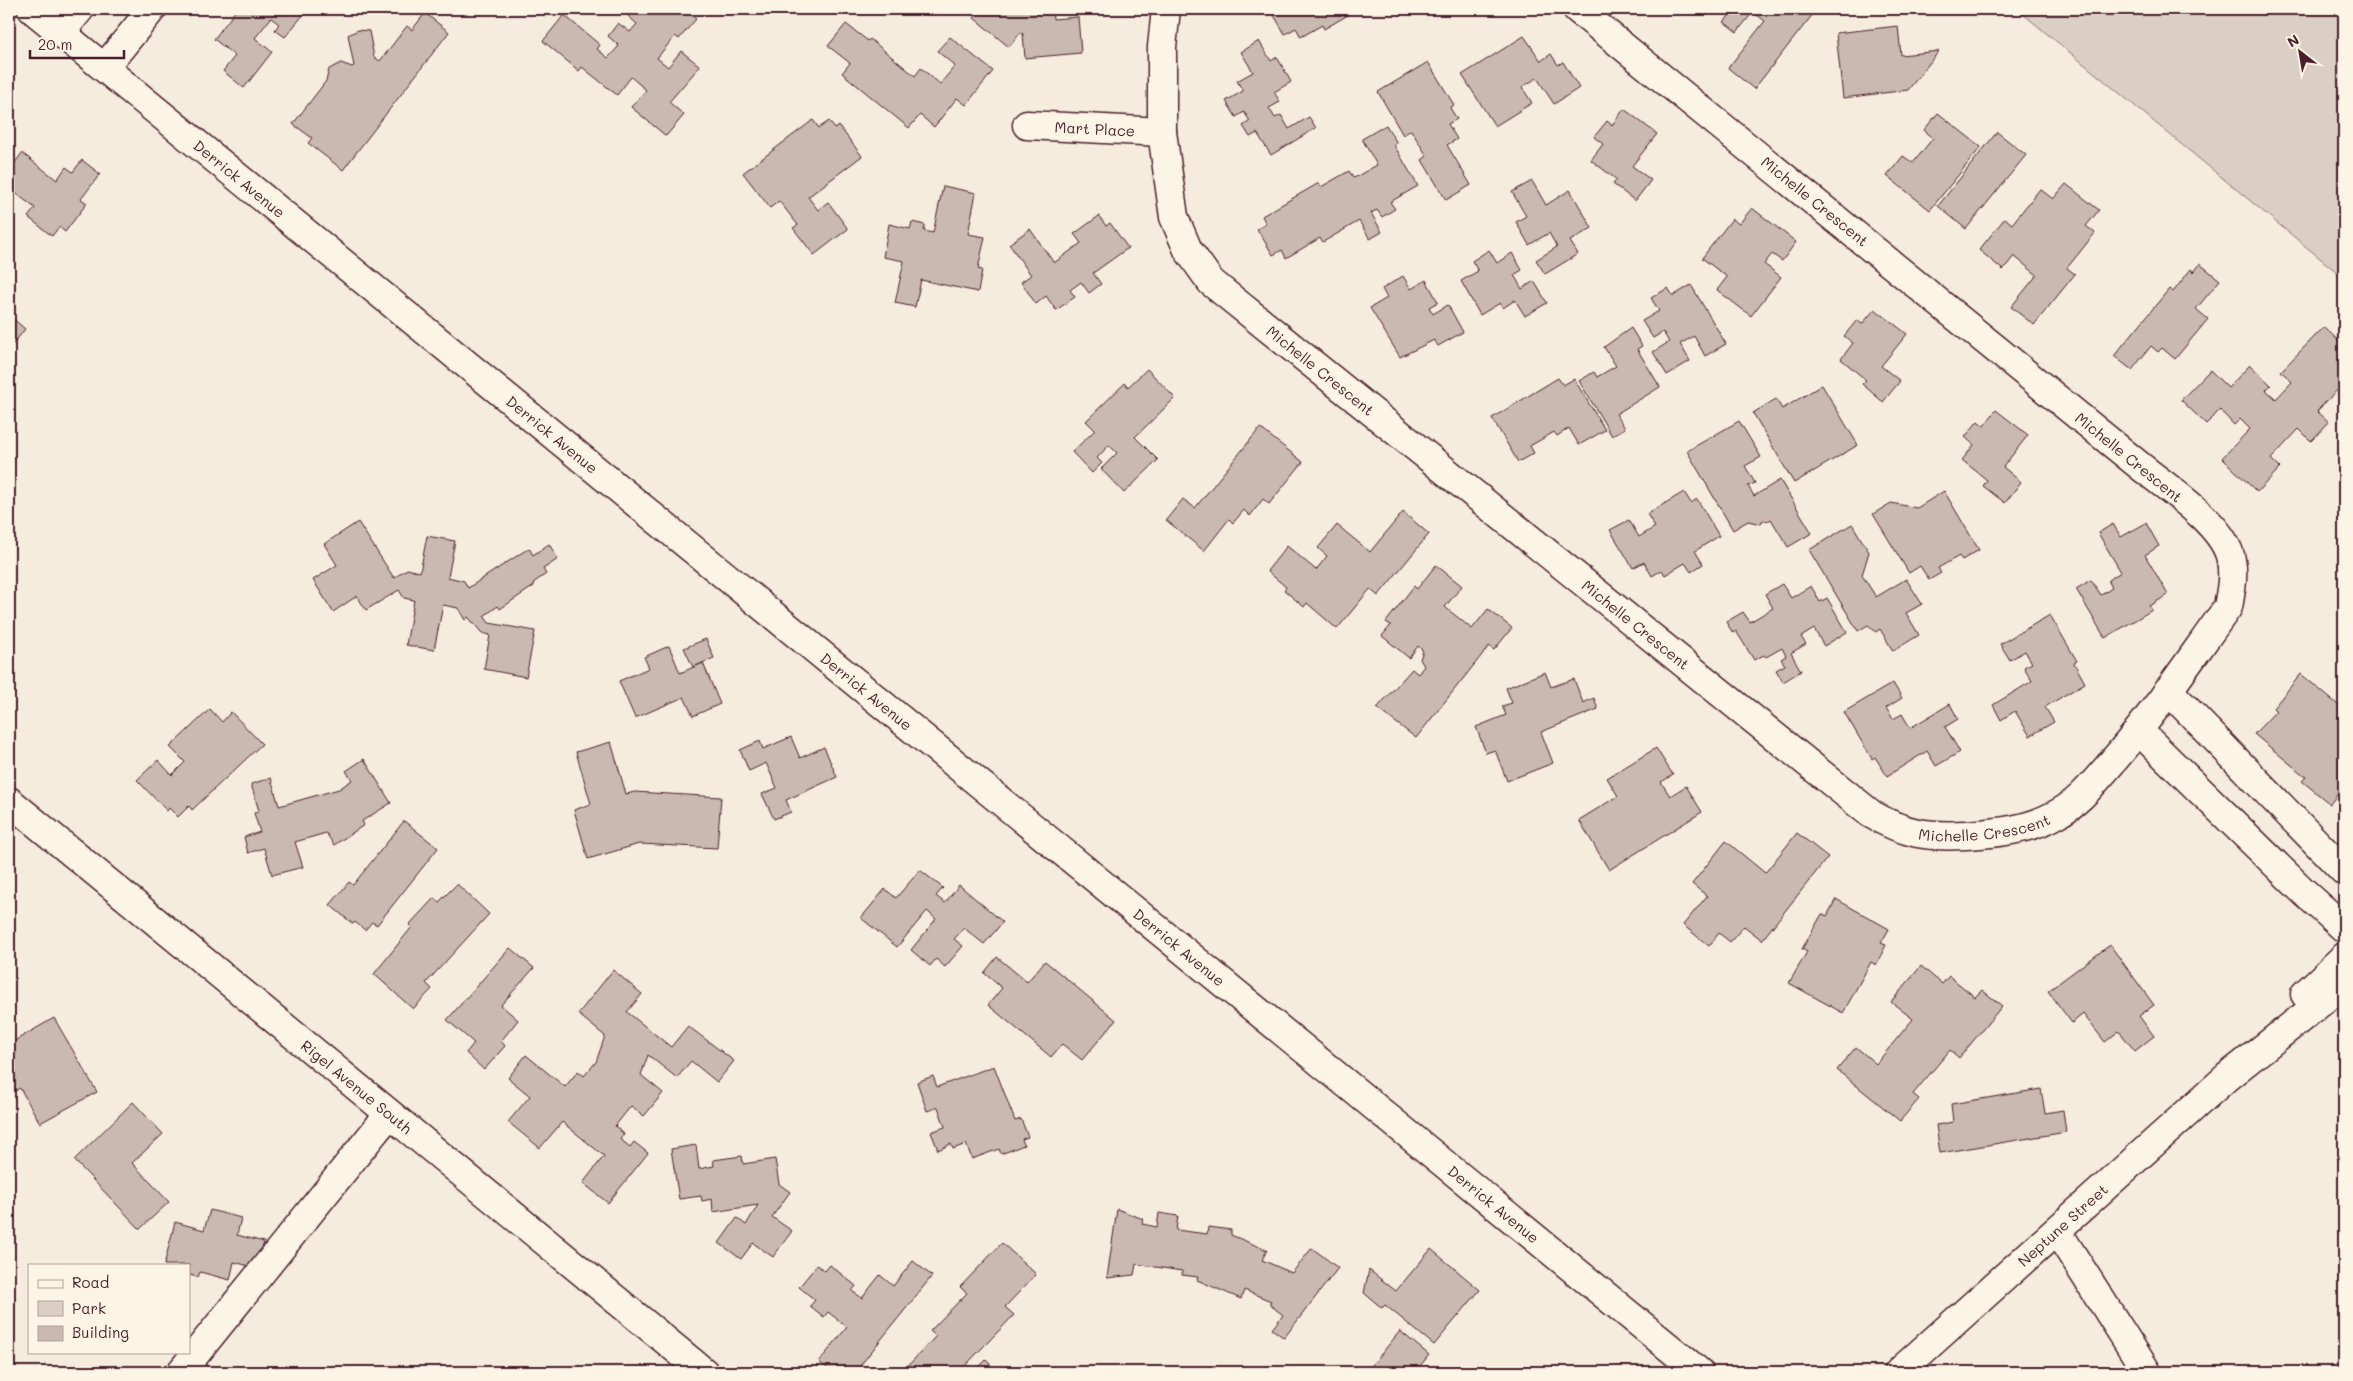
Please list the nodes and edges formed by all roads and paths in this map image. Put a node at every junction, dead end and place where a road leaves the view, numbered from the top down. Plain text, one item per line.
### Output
1 (32, 9) edge
2 (80, 9) edge
3 (152, 9) edge
4 (1166, 9) edge
5 (1577, 9) edge
6 (61, 32) junction
7 (105, 67) junction
8 (1027, 125) dead end
9 (1162, 132) junction
10 (2168, 690) junction
11 (2139, 731) junction
12 (9, 801) edge
13 (2344, 871) edge
14 (2344, 928) edge
15 (2344, 957) edge
16 (2344, 984) edge
17 (2227, 1077) junction
18 (389, 1114) junction
19 (2057, 1230) junction
20 (180, 1372) edge
21 (704, 1372) edge
22 (1699, 1372) edge
23 (1899, 1372) edge
24 (2146, 1372) edge

1 - 6 street, Derrick Avenue
2 - 6 street
3 - 7 street
4 - 9 street, Michelle Crescent
5 - 10 street, Michelle Crescent
6 - 7 street, Derrick Avenue
7 - 22 street, Derrick Avenue
8 - 9 street, Mart Place
9 - 11 street, Michelle Crescent
10 - 11 street, Michelle Crescent
10 - 13 street
11 - 14 street
12 - 18 street, Rigel Avenue South
15 - 17 street, Neptune Street
16 - 17 street, Neptune Street
17 - 19 street, Neptune Street
18 - 20 street
18 - 21 street, Rigel Avenue South
19 - 23 street, Neptune Street
19 - 24 street

